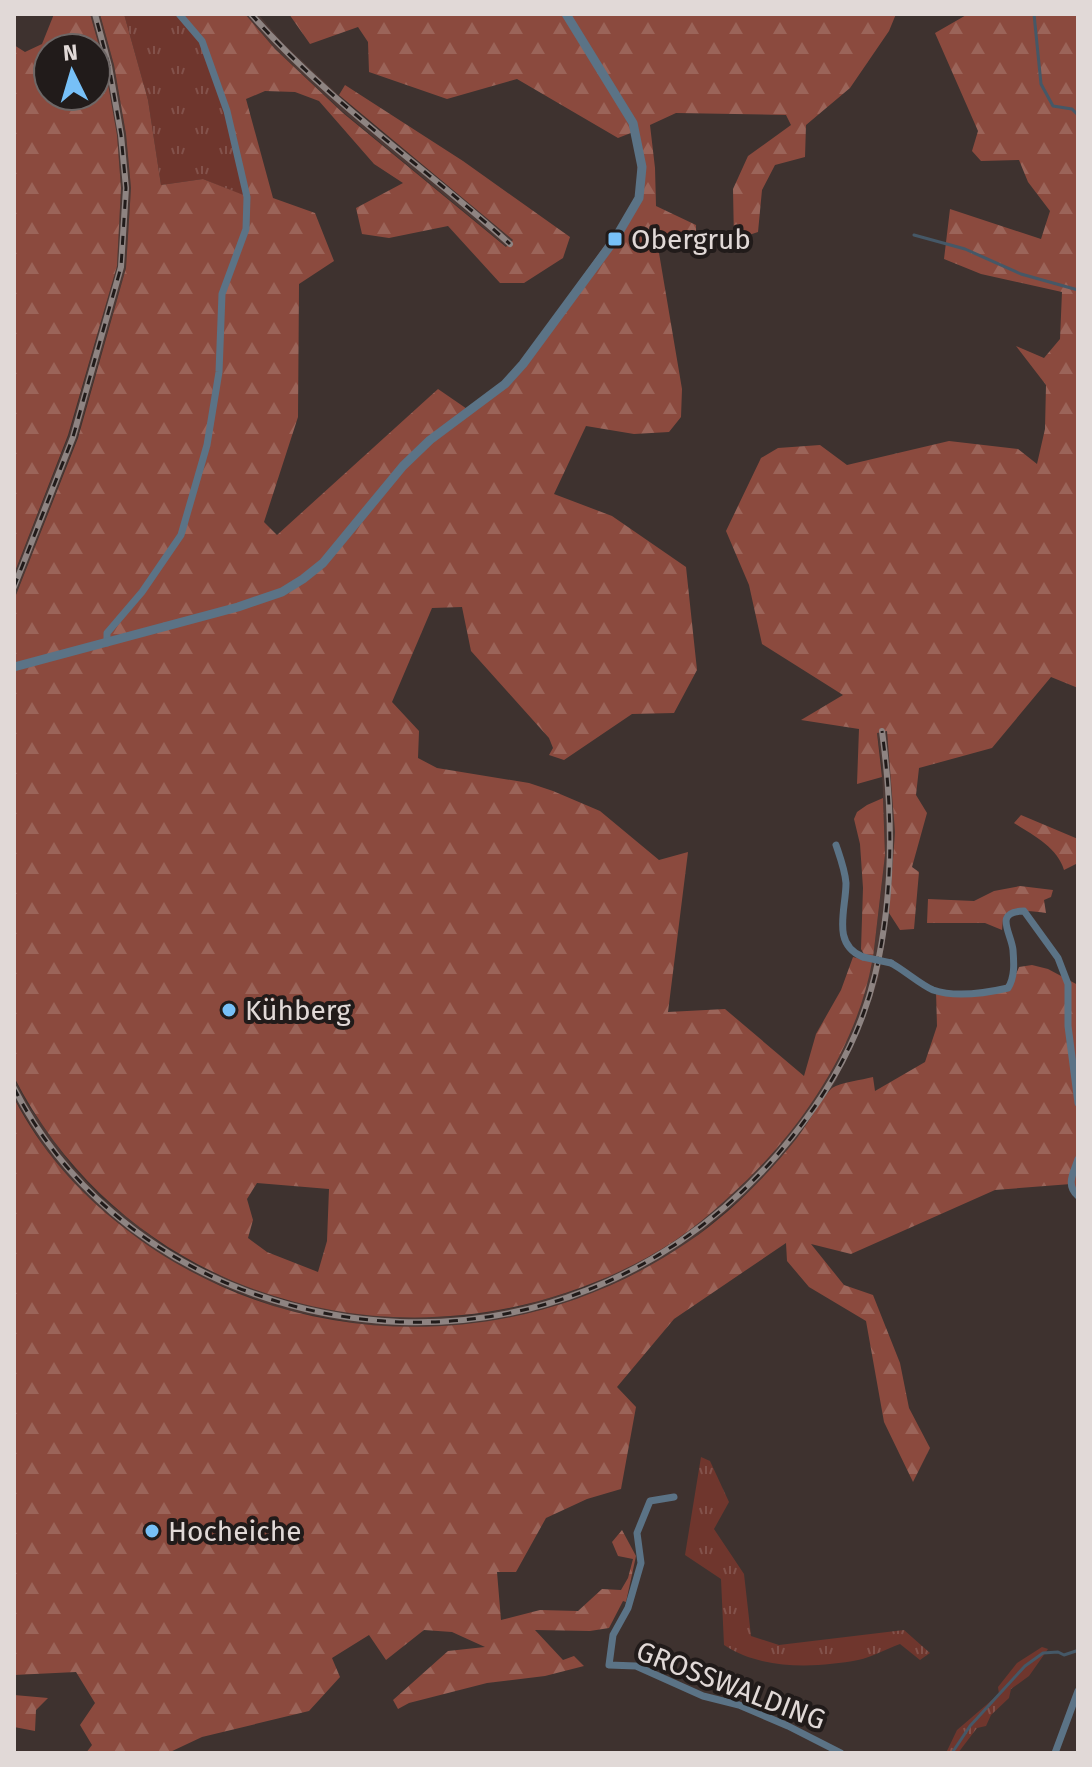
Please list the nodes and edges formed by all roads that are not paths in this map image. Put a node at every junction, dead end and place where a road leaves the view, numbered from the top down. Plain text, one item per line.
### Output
1 (179, 14) edge
2 (566, 14) edge
3 (107, 643) junction
4 (14, 667) edge
5 (836, 845) dead end
6 (1078, 1103) edge
7 (1078, 1159) edge
8 (1078, 1196) edge
9 (674, 1497) dead end
10 (1078, 1691) edge
11 (841, 1753) edge
12 (1055, 1753) edge

1 - 3 street
2 - 3 street
3 - 4 street
5 - 6 street, bridge
7 - 8 street
9 - 11 street, GROSSWALDING
10 - 12 street

